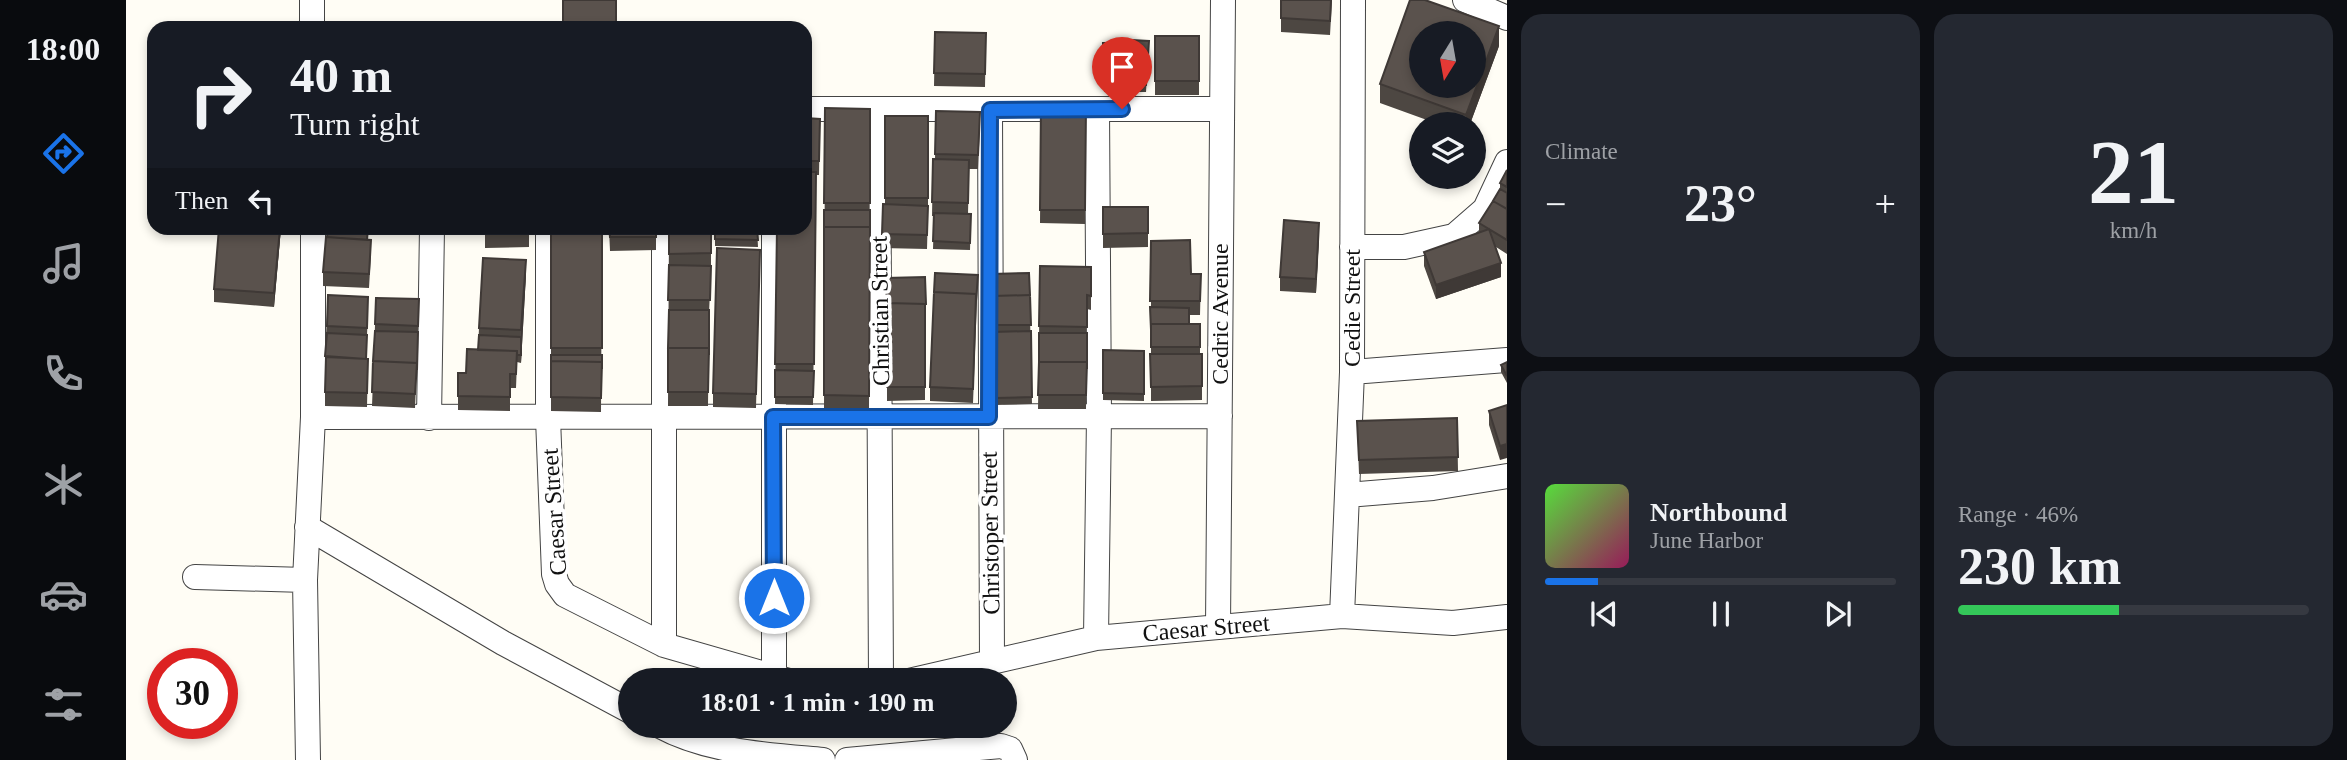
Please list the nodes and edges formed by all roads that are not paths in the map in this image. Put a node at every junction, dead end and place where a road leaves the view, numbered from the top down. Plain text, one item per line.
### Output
1 (312, 0) edge
2 (1223, 0) edge
3 (1353, 0) edge
4 (1465, 0) edge
5 (1507, 18) edge
6 (312, 21) edge
7 (812, 109) edge
8 (878, 109) junction
9 (1097, 109) junction
10 (1222, 109) junction
11 (990, 110) junction
12 (1507, 162) edge
13 (313, 235) edge
14 (432, 235) edge
15 (548, 235) edge
16 (664, 235) edge
17 (774, 235) edge
18 (1352, 247) junction
19 (1507, 360) edge
20 (1352, 372) junction
21 (1099, 416) junction
22 (1220, 416) junction
23 (313, 417) junction
24 (663, 417) junction
25 (773, 417) junction
26 (881, 417) junction
27 (989, 417) junction
28 (429, 418) junction
29 (548, 418) junction
30 (1507, 476) edge
31 (1347, 495) junction
32 (307, 527) junction
33 (195, 577) dead end
34 (305, 580) junction
35 (1342, 616) junction
36 (1507, 617) edge
37 (1218, 627) junction
38 (1096, 638) junction
39 (664, 645) junction
40 (992, 662) junction
41 (743, 668) edge
42 (781, 668) edge
43 (881, 668) edge
44 (966, 668) edge
45 (618, 704) edge
46 (681, 738) edge
47 (308, 760) edge
48 (822, 760) edge
49 (847, 760) edge
50 (1015, 760) edge

1 - 6 street
2 - 10 street, Cedric Avenue
3 - 18 street, Cedie Street
4 - 5 street
7 - 8 street
8 - 11 street
8 - 26 street, Christian Street
9 - 10 street
9 - 11 street
9 - 21 street
10 - 22 street, Cedric Avenue
11 - 27 street, Christoper Street
12 - 18 street
13 - 23 street
14 - 28 street
15 - 29 street, Caesar Street
16 - 24 street
17 - 25 street
18 - 20 street, Cedie Street
19 - 20 street
20 - 31 street, Cedie Street
21 - 22 street
21 - 27 street
21 - 38 street
22 - 37 street, Cedric Avenue
23 - 28 street
23 - 32 street
24 - 25 street
24 - 29 street
24 - 39 street
25 - 26 street
25 - 42 street
26 - 27 street
26 - 43 street, Christian Street
27 - 40 street, Christoper Street
28 - 29 street
29 - 39 street, Caesar Street
30 - 31 street
31 - 35 street, Cedie Street
32 - 34 street
32 - 45 street
33 - 34 street
34 - 47 street
35 - 36 street, Caesar Street
35 - 37 street, Caesar Street
37 - 38 street, Caesar Street
38 - 40 street, Caesar Street
39 - 41 street, Caesar Street
40 - 44 street, Caesar Street
46 - 48 street
49 - 50 street

